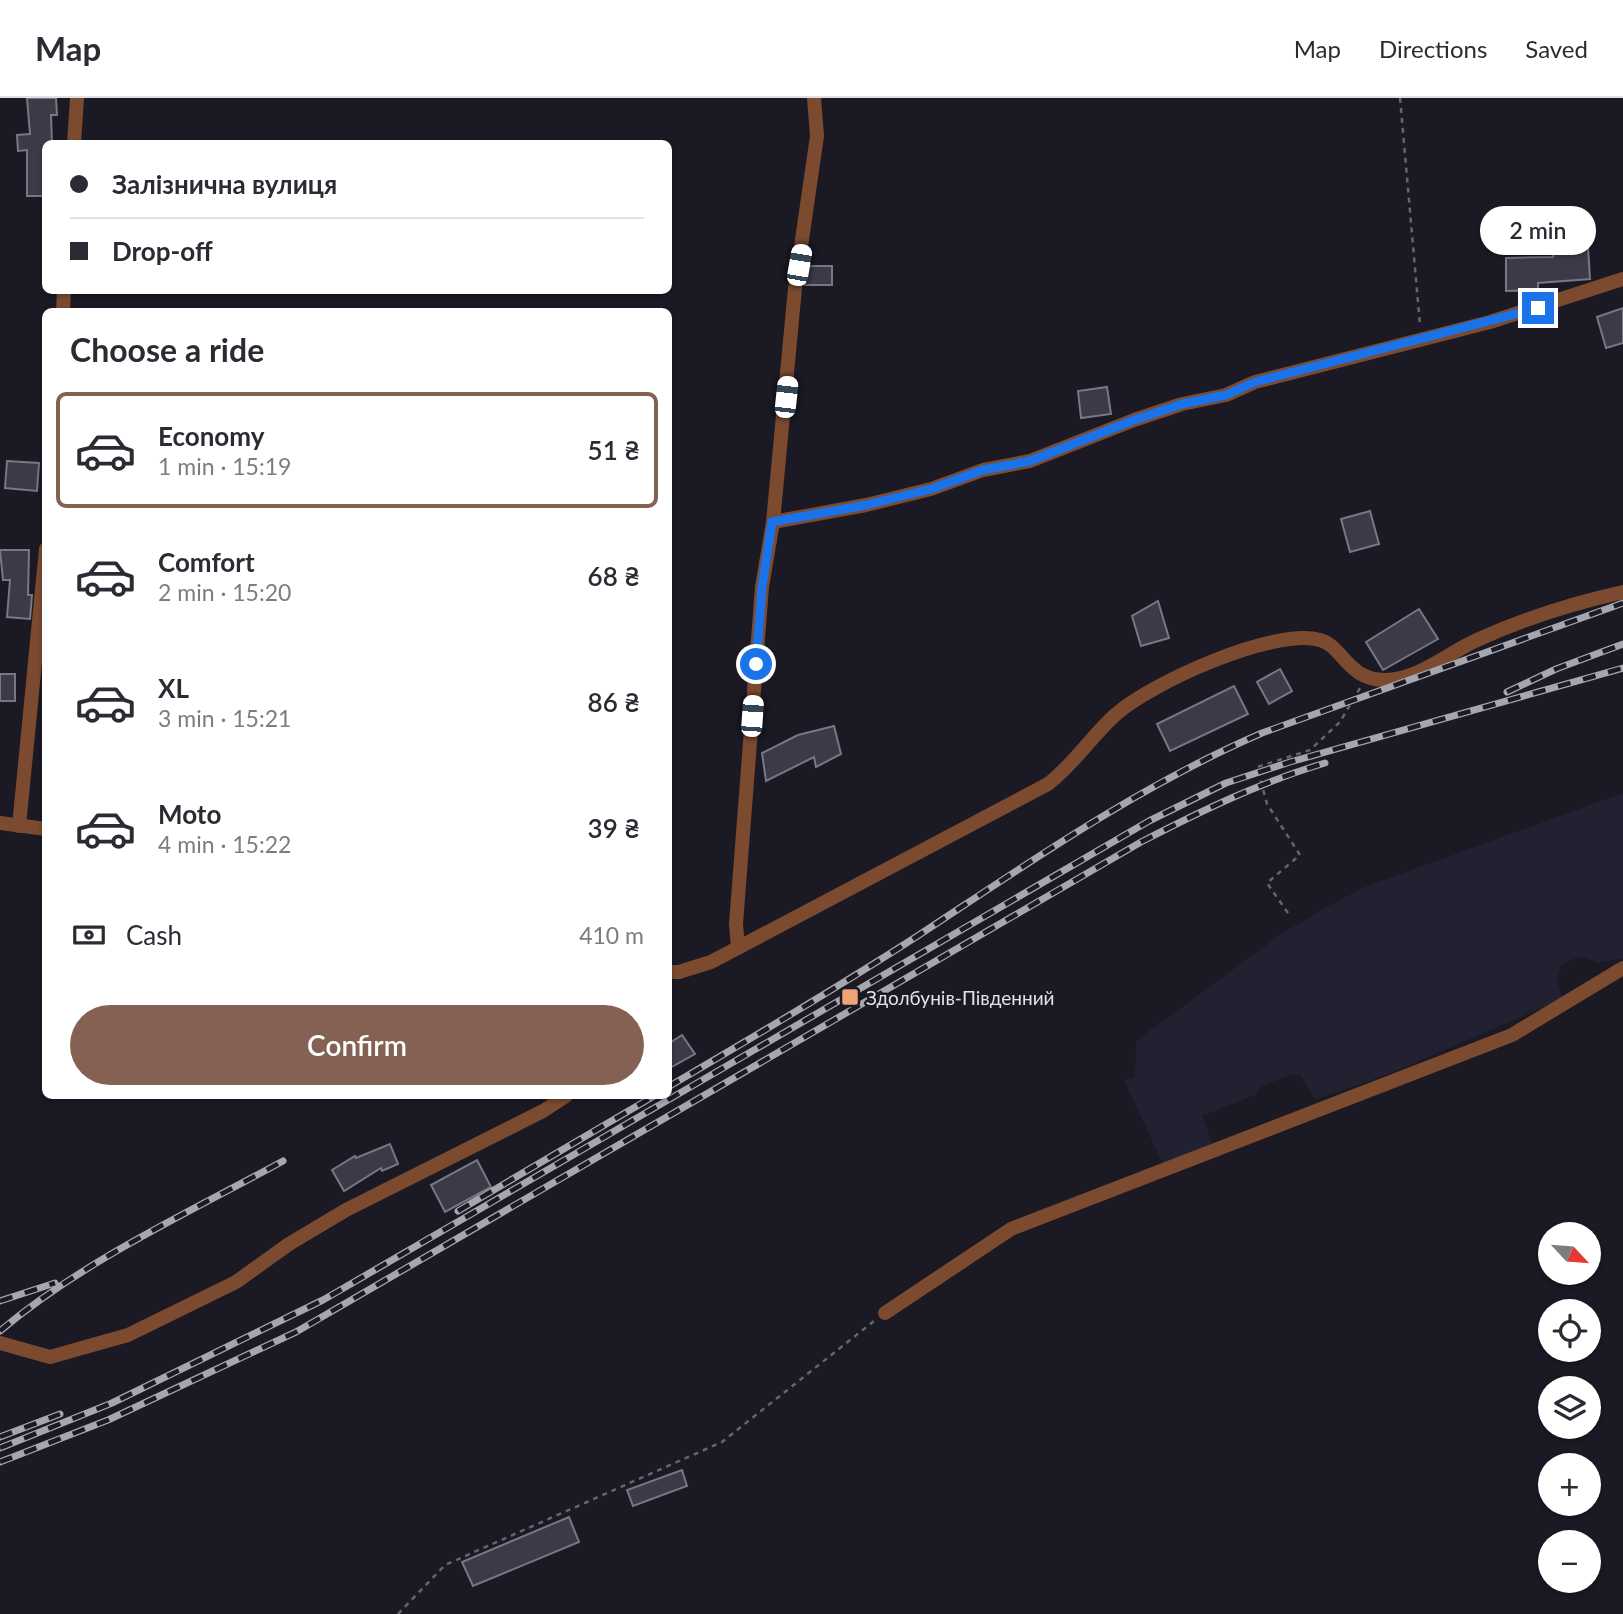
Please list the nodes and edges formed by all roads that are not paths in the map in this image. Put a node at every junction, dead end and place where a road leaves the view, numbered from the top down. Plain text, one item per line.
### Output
1 (77, 98) edge
2 (814, 98) edge
3 (74, 140) edge
4 (1623, 279) edge
5 (772, 522) junction
6 (42, 590) edge
7 (1623, 592) edge
8 (0, 823) edge
9 (19, 826) junction
10 (42, 829) edge
11 (738, 948) junction
12 (1623, 968) edge
13 (672, 972) edge
14 (561, 1099) edge
15 (885, 1313) road end
16 (0, 1343) edge

1 - 3 street
2 - 5 street
4 - 5 street
5 - 11 street
6 - 9 street
7 - 11 street
8 - 9 street
9 - 10 street
11 - 13 street
12 - 15 street
14 - 16 street

